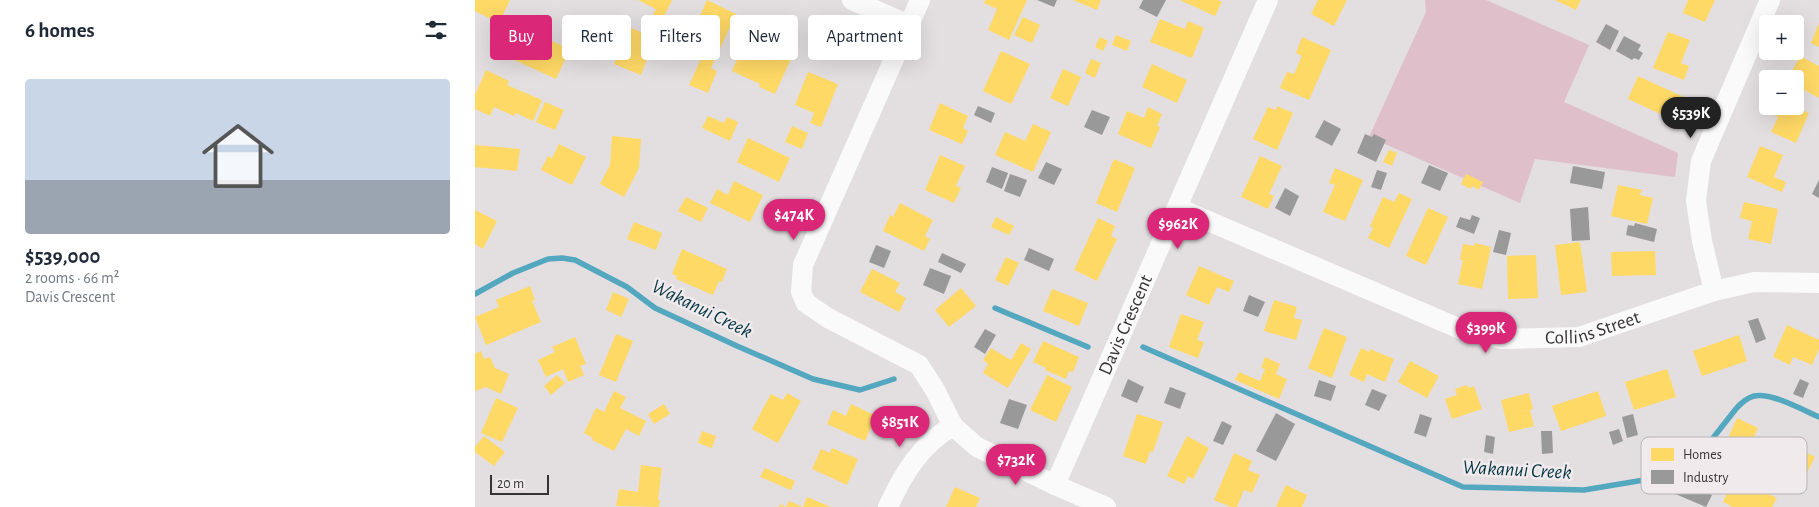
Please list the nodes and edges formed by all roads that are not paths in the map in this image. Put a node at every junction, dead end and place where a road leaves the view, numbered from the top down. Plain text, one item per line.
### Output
1 (852, 0) edge
2 (920, 0) edge
3 (1268, 0) edge
4 (1770, 0) edge
5 (886, 15) edge
6 (913, 15) edge
7 (894, 60) edge
8 (1178, 208) junction
9 (1819, 282) edge
10 (1714, 291) junction
11 (953, 426) junction
12 (1055, 486) junction
13 (888, 507) edge
14 (1106, 507) edge

1 - 5 street
2 - 6 street
3 - 8 street, Davis Crescent
4 - 10 street
7 - 11 street
8 - 10 street, Collins Street
8 - 12 street, Davis Crescent
9 - 10 street, Collins Street
11 - 12 street
11 - 13 street
12 - 14 street

